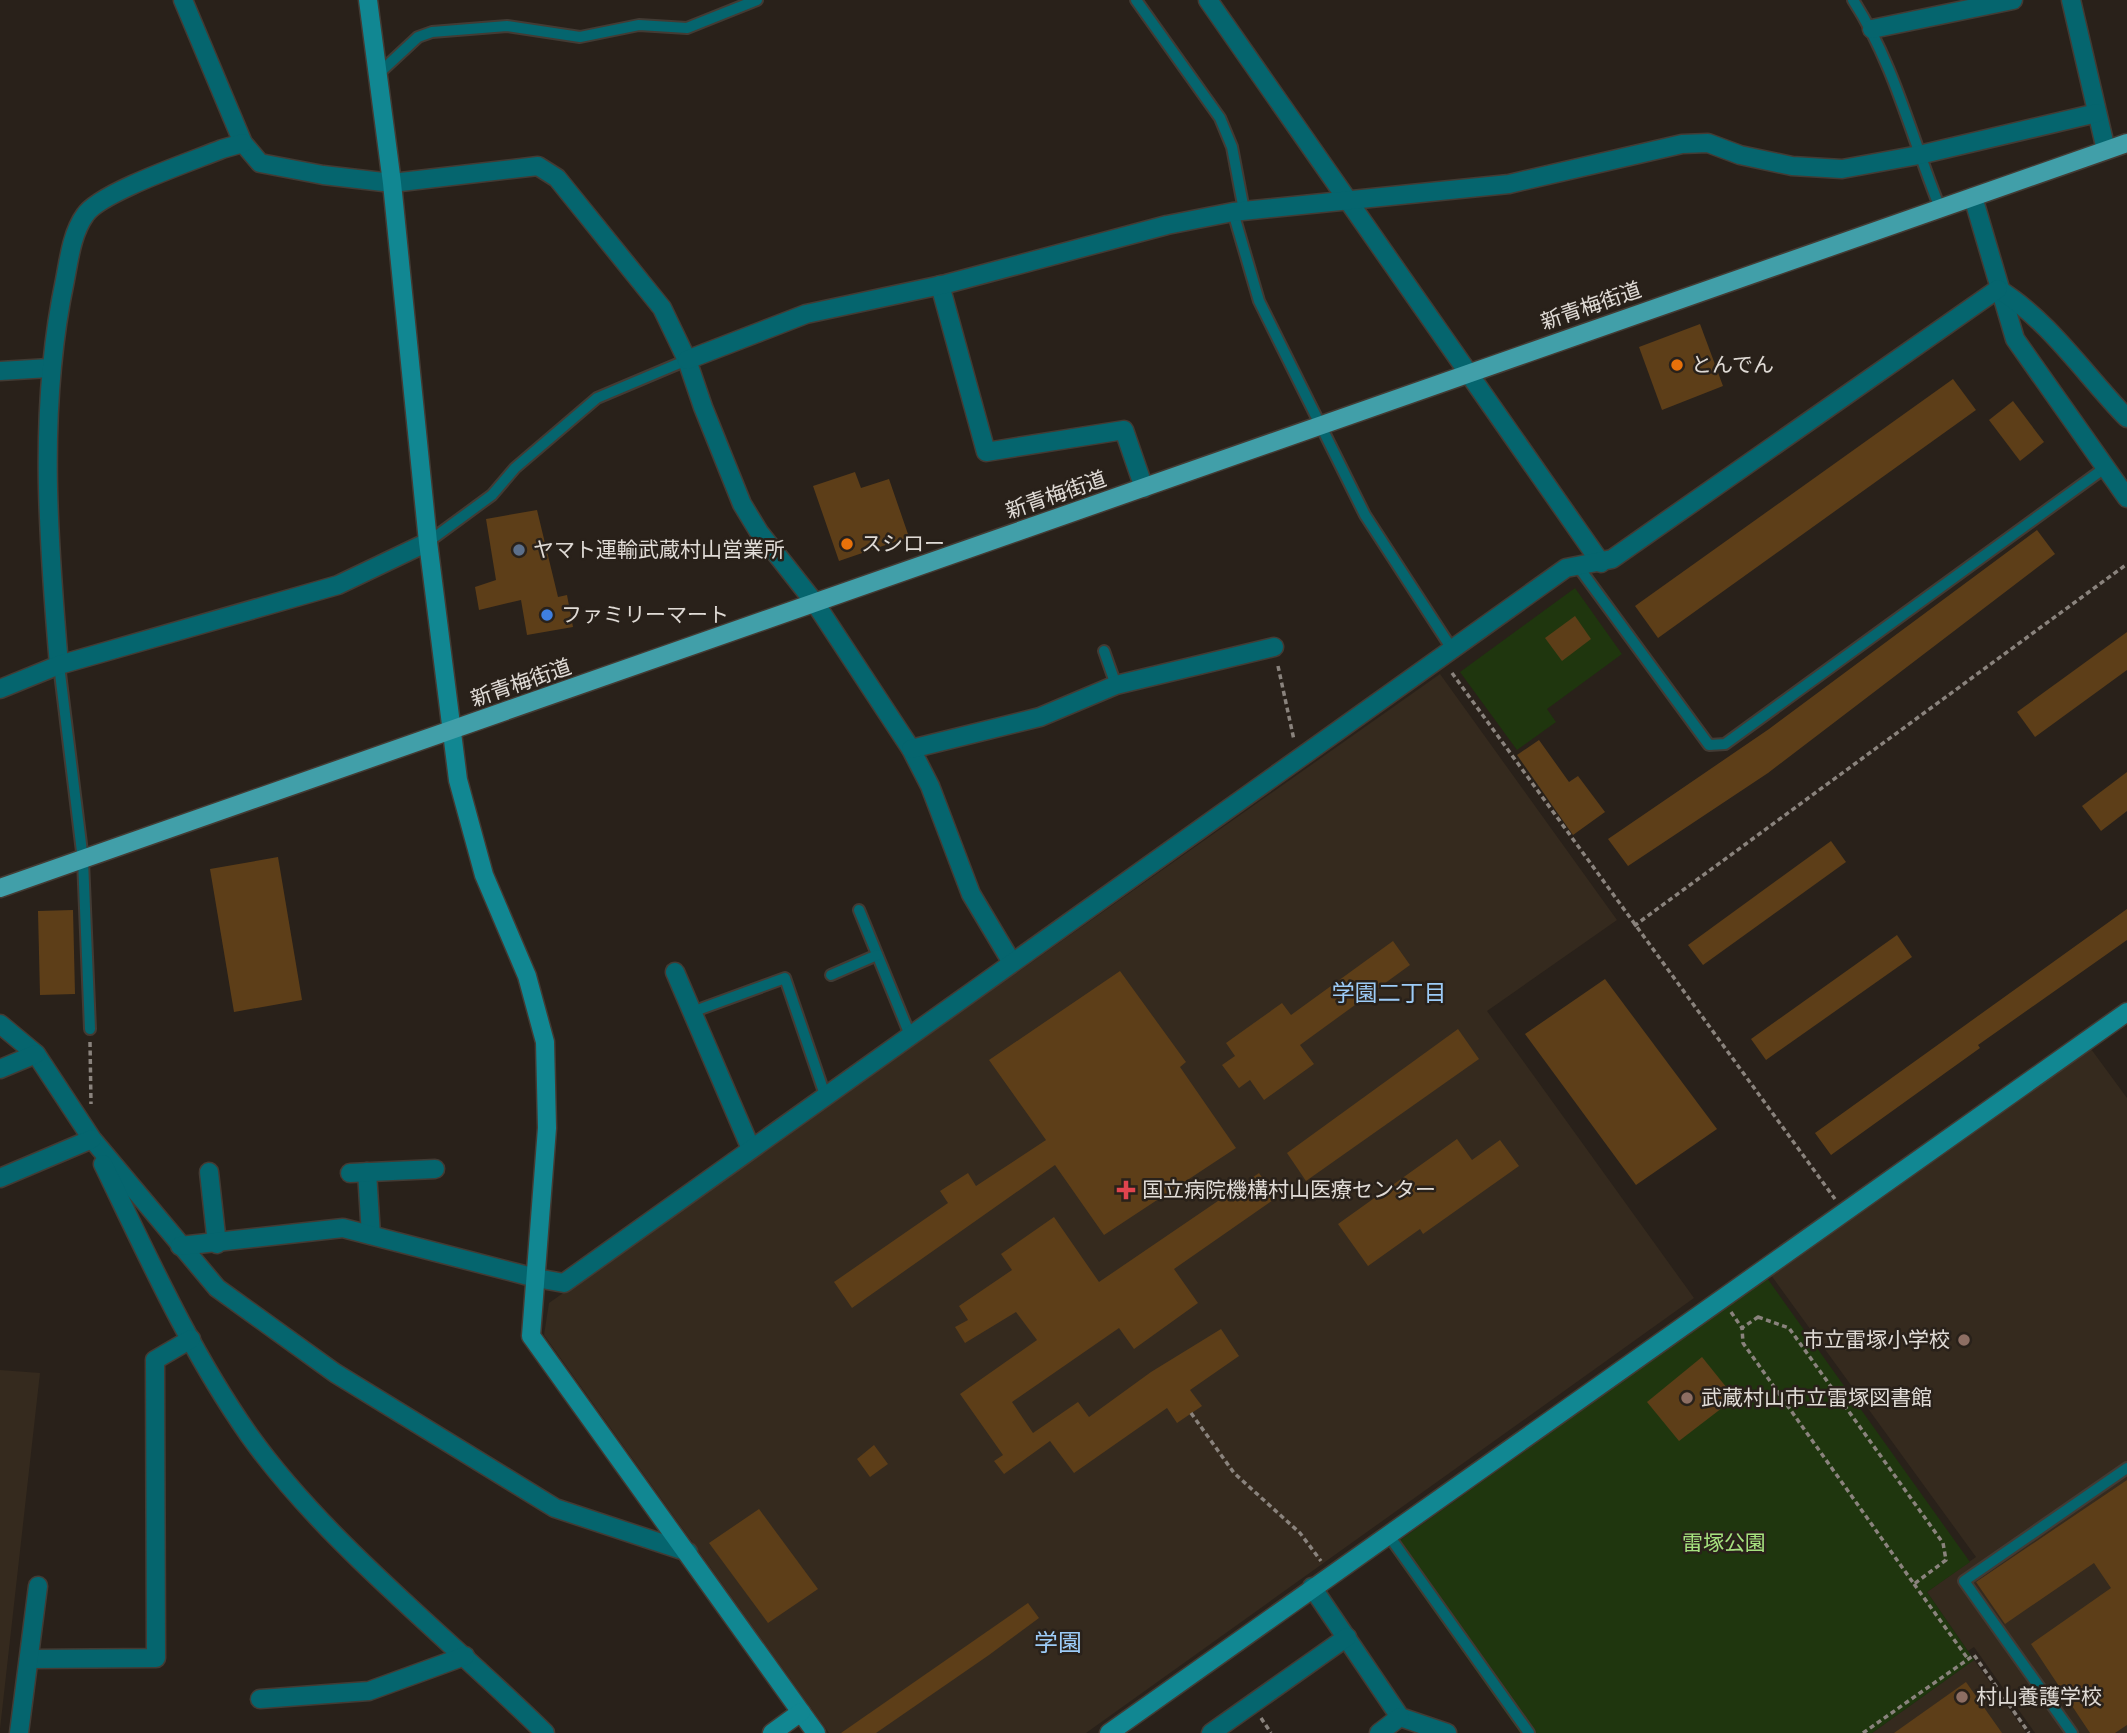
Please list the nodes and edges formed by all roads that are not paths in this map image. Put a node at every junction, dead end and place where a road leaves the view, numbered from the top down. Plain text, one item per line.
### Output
1 (183, 0) edge
2 (368, 0) edge
3 (757, 0) edge
4 (1136, 0) edge
5 (1208, 0) edge
6 (1853, 0) edge
7 (2013, 0) edge
8 (2071, 0) edge
9 (1872, 29) junction
10 (377, 75) junction
11 (2097, 113) junction
12 (243, 143) junction
13 (2127, 143) edge
14 (2106, 150) junction
15 (1919, 155) junction
16 (392, 183) junction
17 (1973, 197) junction
18 (1348, 200) junction
19 (1940, 208) junction
20 (1233, 212) junction
21 (940, 285) junction
22 (1998, 289) junction
23 (687, 360) junction
24 (49, 368) junction
25 (0, 371) edge
26 (1469, 373) junction
27 (2123, 408) edge
28 (1324, 426) junction
29 (2106, 467) junction
30 (1144, 488) junction
31 (2127, 498) edge
32 (428, 542) junction
33 (1601, 563) junction
34 (1577, 565) junction
35 (816, 603) junction
36 (1274, 647) road end
37 (1104, 651) dead end
38 (1446, 653) junction
39 (59, 665) junction
40 (1116, 685) junction
41 (0, 689) edge
42 (451, 732) junction
43 (911, 749) junction
44 (82, 860) junction
45 (0, 888) edge
46 (859, 910) dead end
47 (877, 955) junction
48 (1012, 961) junction
49 (675, 972) dead end
50 (831, 975) dead end
51 (692, 1012) junction
52 (2127, 1012) edge
53 (0, 1024) edge
54 (90, 1029) road end
55 (910, 1035) junction
56 (36, 1054) junction
57 (0, 1069) edge
58 (825, 1095) junction
59 (92, 1139) junction
60 (751, 1149) junction
61 (435, 1169) dead end
62 (209, 1172) dead end
63 (0, 1178) edge
64 (371, 1234) junction
65 (217, 1244) junction
66 (180, 1247) junction
67 (536, 1278) junction
68 (191, 1339) junction
69 (2127, 1468) edge
70 (1387, 1533) junction
71 (688, 1552) junction
72 (38, 1586) dead end
73 (1312, 1587) junction
74 (1347, 1637) junction
75 (465, 1656) junction
76 (31, 1659) junction
77 (260, 1699) dead end
78 (801, 1712) junction
79 (1400, 1717) junction
80 (19, 1733) edge
81 (545, 1733) edge
82 (772, 1733) edge
83 (816, 1733) edge
84 (1108, 1733) edge
85 (1211, 1733) edge
86 (1379, 1733) edge
87 (1447, 1733) edge
88 (1529, 1733) edge
89 (2072, 1733) edge

1 - 12 street
2 - 10 street
3 - 10 lane
4 - 20 lane
5 - 18 street
6 - 9 lane
7 - 9 street
8 - 11 street
9 - 15 lane
10 - 16 street
11 - 14 street
11 - 15 street
12 - 16 street
12 - 24 street
13 - 14 main road, 新青梅街道
14 - 17 main road, 新青梅街道
15 - 18 street
15 - 19 lane
16 - 23 street
16 - 32 street
17 - 19 main road, 新青梅街道
17 - 22 street
18 - 20 street
18 - 26 street
19 - 26 main road, 新青梅街道
20 - 21 street
20 - 28 lane
21 - 23 street
21 - 30 street
22 - 27 street
22 - 29 street
22 - 33 street
23 - 32 lane
23 - 35 street
24 - 25 street
24 - 39 street
26 - 28 main road, 新青梅街道
26 - 33 street
28 - 30 main road, 新青梅街道
28 - 38 lane
29 - 31 street
29 - 34 lane
30 - 35 main road, 新青梅街道
32 - 39 street
32 - 42 street
33 - 34 street
34 - 38 street
35 - 42 main road, 新青梅街道
35 - 43 street
36 - 40 street
37 - 40 lane
38 - 48 street
39 - 41 street
39 - 44 lane
40 - 43 street
42 - 44 main road, 新青梅街道
42 - 67 street
43 - 48 street
44 - 45 main road, 新青梅街道
44 - 54 lane
46 - 47 lane
47 - 50 lane
47 - 55 lane
48 - 55 street
49 - 51 street
51 - 58 lane
51 - 60 street
52 - 70 street
53 - 56 street
55 - 58 street
56 - 57 street
56 - 59 street
58 - 60 street
59 - 63 street
59 - 66 street
59 - 68 street
60 - 67 street
61 - 64 street
62 - 65 street
64 - 65 street
64 - 67 street
65 - 66 street
66 - 71 street
67 - 71 street
68 - 75 street
68 - 76 street
69 - 89 lane
70 - 73 street
70 - 88 lane
71 - 78 street
72 - 76 street
73 - 74 street
73 - 84 street
74 - 79 street
74 - 85 street
75 - 77 street
75 - 81 street
76 - 80 street
78 - 82 street
78 - 83 street
79 - 86 street
79 - 87 street

